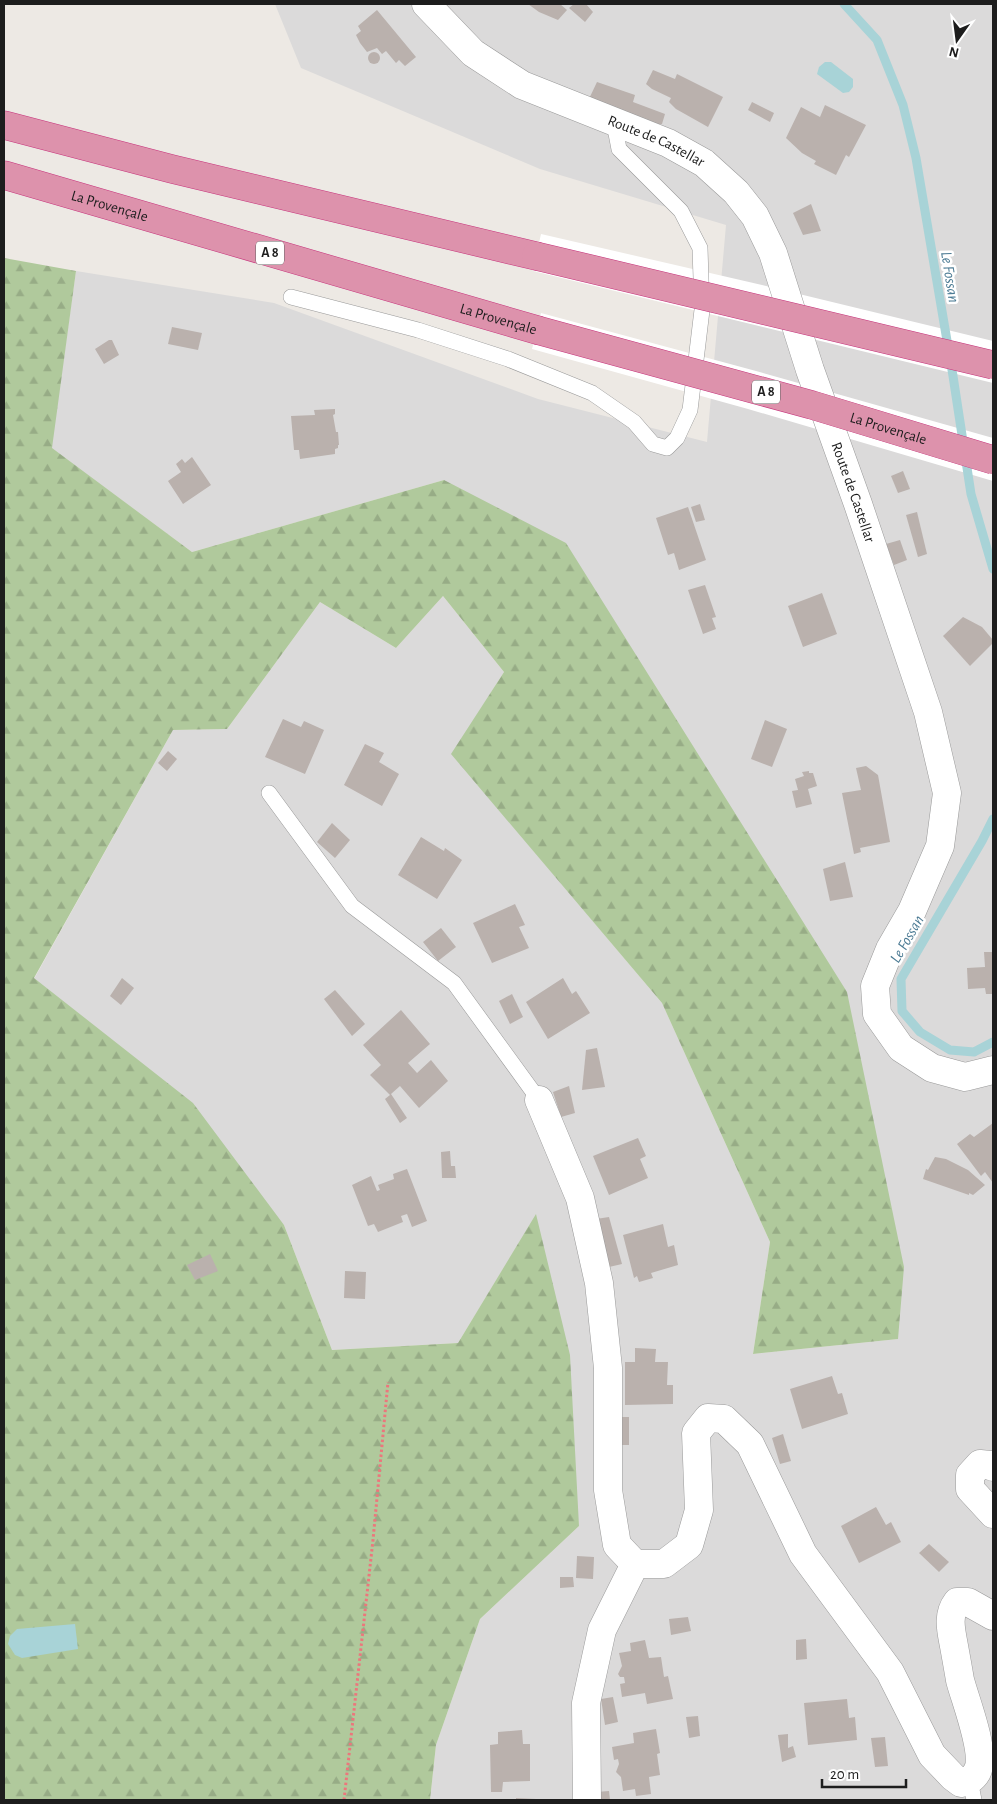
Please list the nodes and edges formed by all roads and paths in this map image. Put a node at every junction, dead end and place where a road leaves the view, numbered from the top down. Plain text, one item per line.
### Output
1 (426, 4) edge
2 (614, 123) junction
3 (4, 125) edge
4 (4, 175) edge
5 (291, 297) dead end
6 (993, 365) edge
7 (993, 460) edge
8 (269, 793) dead end
9 (993, 1070) edge
10 (539, 1100) joint
11 (388, 1382) dead end
12 (993, 1466) edge
13 (993, 1514) edge
14 (635, 1564) junction
15 (993, 1616) edge
16 (972, 1790) edge
17 (344, 1800) edge
18 (587, 1800) edge

1 - 2 street, Route de Castellar
2 - 5 lane
2 - 9 street, Route de Castellar
3 - 6 highway, bridge
4 - 7 highway, La Provençale / A 8, bridge
8 - 10 lane
10 - 14 street
11 - 17 path
12 - 13 street
14 - 16 street
14 - 18 street
15 - 16 street

